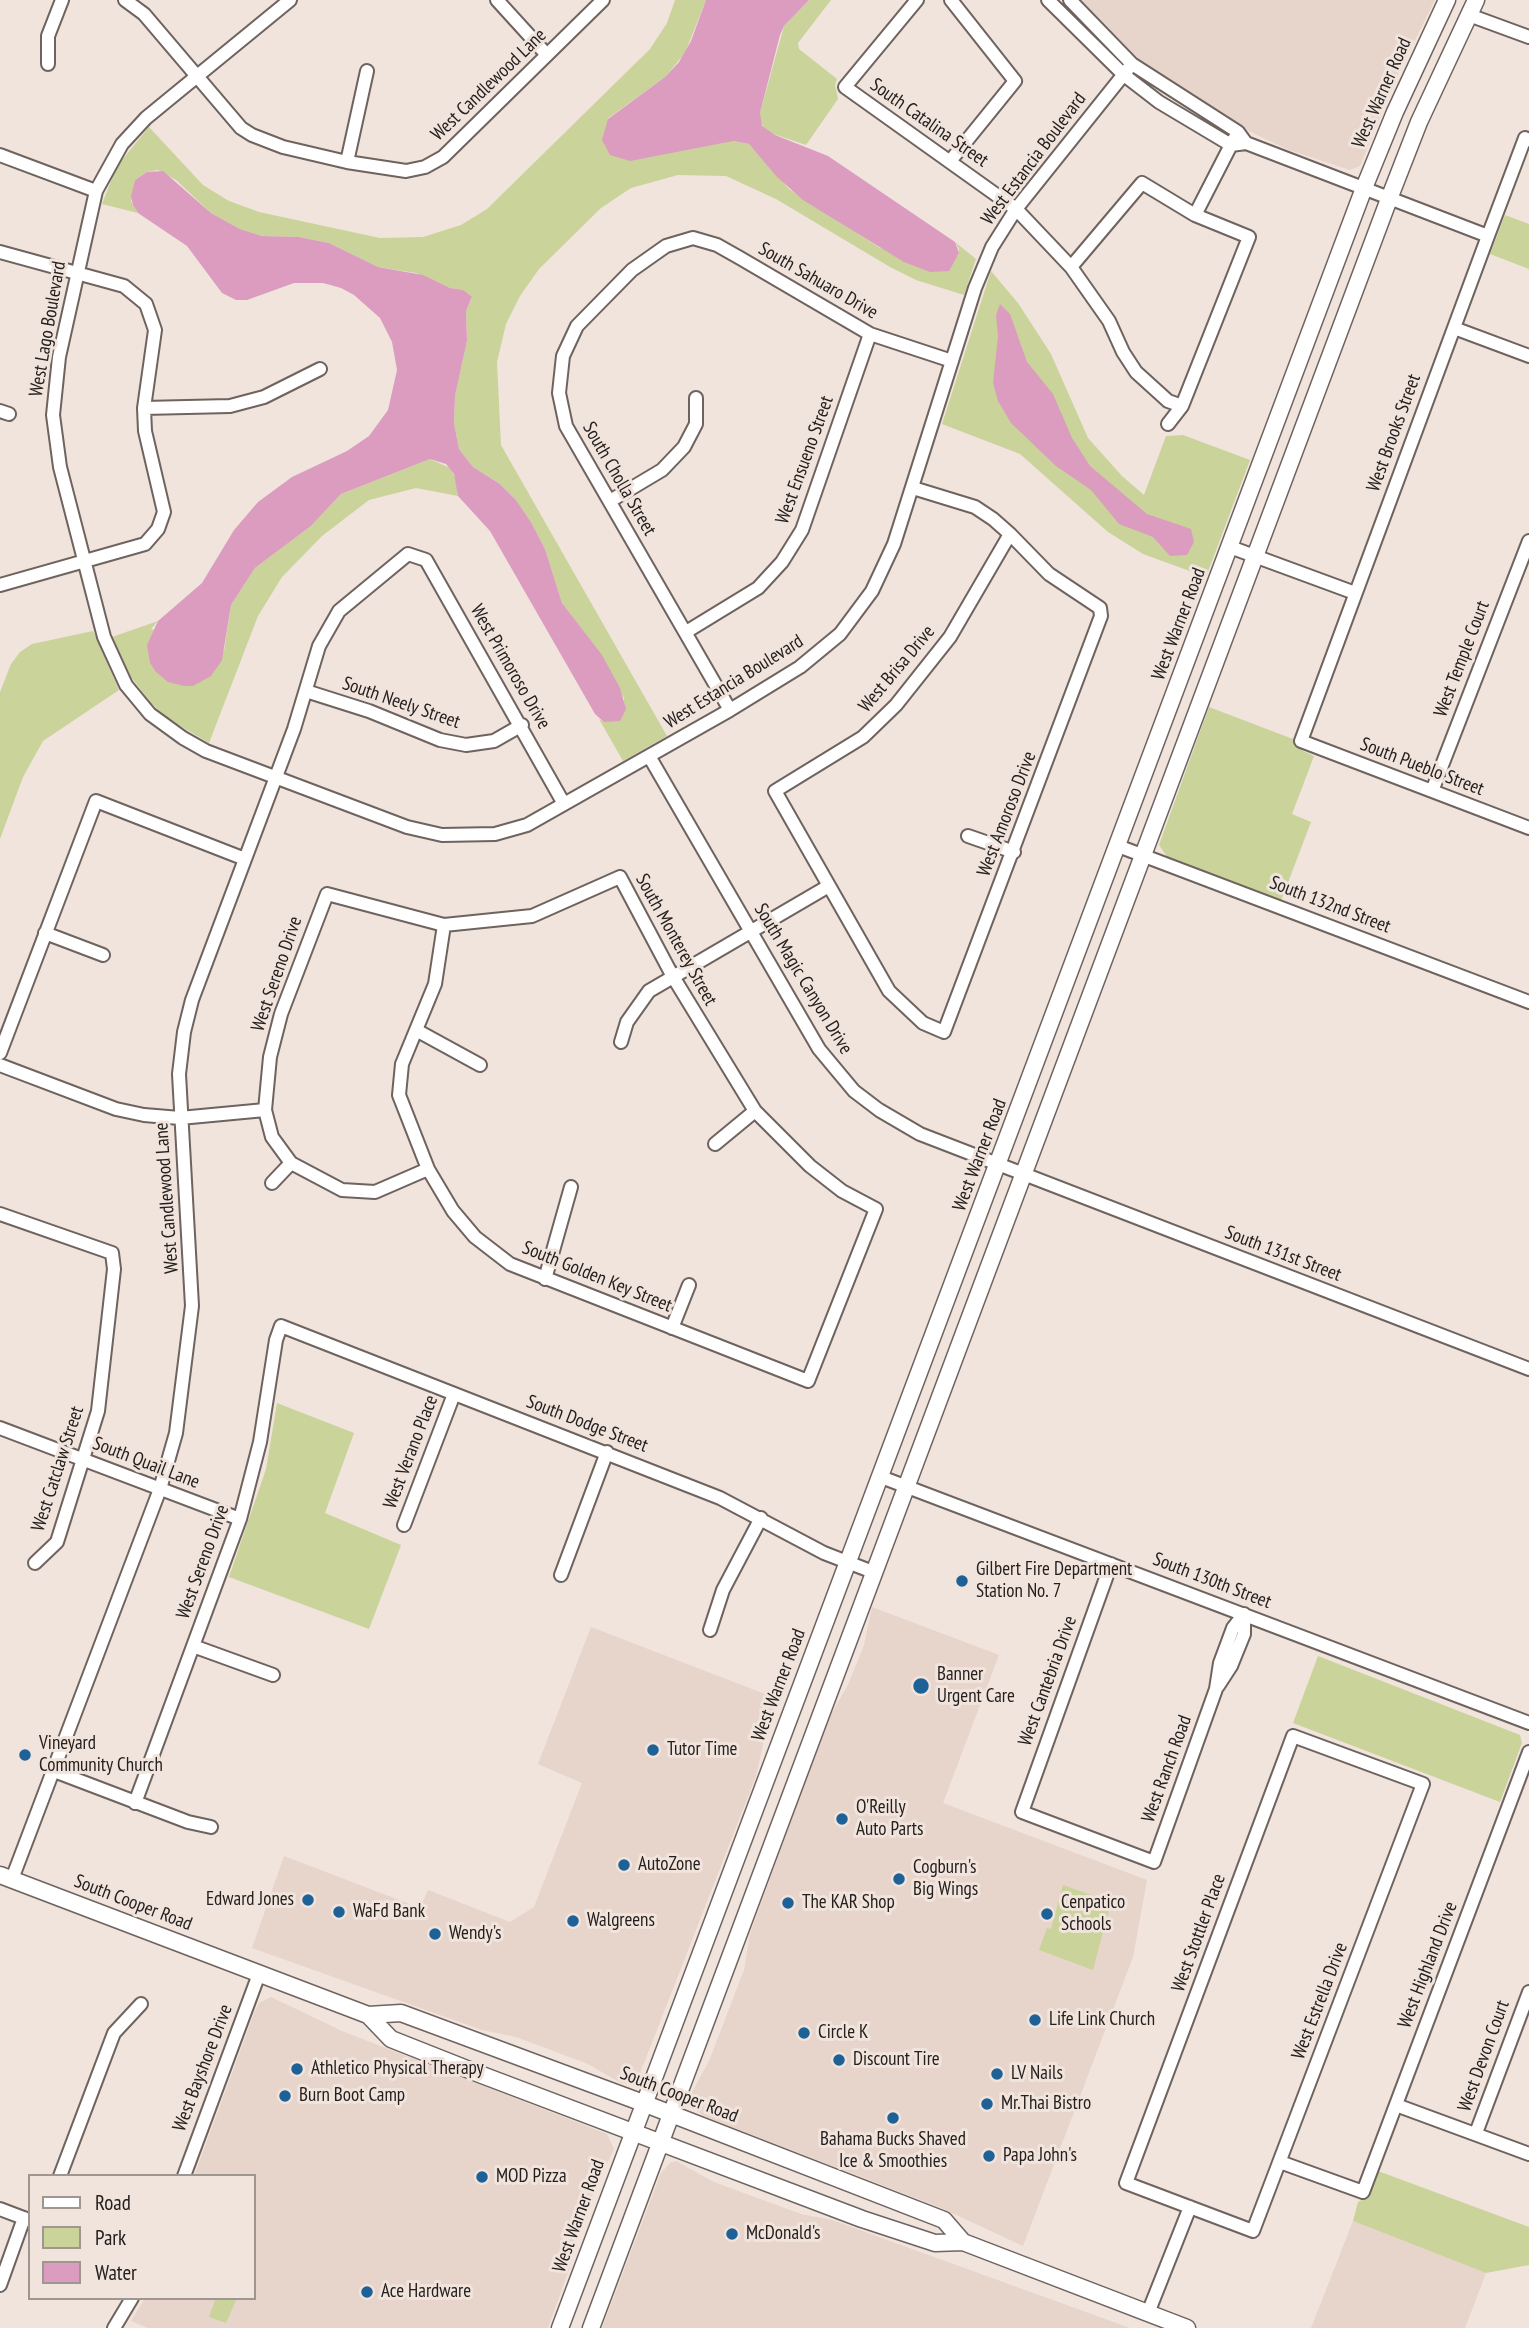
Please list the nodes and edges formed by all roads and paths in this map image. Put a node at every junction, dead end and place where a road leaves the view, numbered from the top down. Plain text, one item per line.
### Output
1 (62, 0) edge
2 (125, 0) edge
3 (289, 0) edge
4 (496, 0) edge
5 (603, 0) edge
6 (917, 0) edge
7 (951, 0) edge
8 (1048, 0) edge
9 (1070, 0) edge
10 (1447, 0) edge
11 (1473, 7) edge
12 (1529, 37) edge
13 (547, 55) junction
14 (48, 64) dead end
15 (1132, 64) junction
16 (367, 71) dead end
17 (197, 75) junction
18 (1124, 75) junction
19 (1242, 138) junction
20 (1527, 139) edge
21 (1231, 145) junction
22 (0, 155) edge
23 (951, 160) junction
24 (347, 162) junction
25 (1364, 188) junction
26 (96, 191) junction
27 (1389, 199) junction
28 (1016, 209) junction
29 (1195, 215) junction
30 (1488, 236) junction
31 (666, 246) joint
32 (0, 252) edge
33 (1071, 267) junction
34 (75, 272) junction
35 (1454, 328) junction
36 (870, 334) junction
37 (1529, 356) edge
38 (952, 360) junction
39 (320, 369) dead end
40 (696, 398) dead end
41 (1182, 406) junction
42 (144, 408) junction
43 (1168, 424) dead end
44 (913, 488) junction
45 (610, 501) junction
46 (1010, 534) junction
47 (1529, 541) edge
48 (1230, 547) junction
49 (417, 556) joint
50 (1255, 556) junction
51 (84, 563) junction
52 (0, 585) edge
53 (1355, 593) junction
54 (686, 632) junction
55 (306, 691) junction
56 (730, 710) junction
57 (522, 725) junction
58 (1301, 741) joint
59 (649, 757) junction
60 (276, 778) junction
61 (1432, 791) junction
62 (564, 804) junction
63 (1529, 828) edge
64 (968, 836) dead end
65 (1118, 846) junction
66 (1014, 852) junction
67 (1143, 854) junction
68 (245, 859) junction
69 (828, 887) junction
70 (327, 894) joint
71 (444, 925) junction
72 (751, 932) junction
73 (45, 933) junction
74 (103, 956) dead end
75 (672, 975) junction
76 (1529, 1002) edge
77 (416, 1030) junction
78 (621, 1042) dead end
79 (0, 1053) edge
80 (0, 1065) edge
81 (481, 1065) dead end
82 (265, 1110) junction
83 (755, 1111) junction
84 (180, 1118) junction
85 (715, 1144) dead end
86 (291, 1163) junction
87 (999, 1165) junction
88 (428, 1169) junction
89 (1023, 1174) junction
90 (272, 1183) dead end
91 (571, 1187) dead end
92 (0, 1213) edge
93 (545, 1279) junction
94 (689, 1285) dead end
95 (281, 1326) joint
96 (672, 1328) junction
97 (1529, 1369) edge
98 (808, 1381) joint
99 (454, 1394) junction
100 (0, 1428) edge
101 (607, 1452) junction
102 (84, 1461) junction
103 (881, 1477) junction
104 (905, 1486) junction
105 (160, 1489) junction
106 (761, 1518) junction
107 (240, 1519) junction
108 (404, 1525) dead end
109 (849, 1562) junction
110 (35, 1563) dead end
111 (1111, 1564) junction
112 (873, 1572) junction
113 (561, 1575) dead end
114 (1244, 1614) junction
115 (710, 1630) dead end
116 (193, 1646) junction
117 (273, 1675) dead end
118 (1529, 1723) edge
119 (1293, 1736) joint
120 (1529, 1752) edge
121 (773, 1762) junction
122 (800, 1767) junction
123 (54, 1771) junction
124 (135, 1803) junction
125 (211, 1827) dead end
126 (1154, 1861) joint
127 (6, 1877) edge
128 (259, 1974) junction
129 (1529, 1992) edge
130 (141, 2004) dead end
131 (368, 2015) junction
132 (643, 2103) junction
133 (1396, 2105) junction
134 (671, 2114) junction
135 (633, 2132) junction
136 (1476, 2133) junction
137 (661, 2142) junction
138 (1529, 2154) edge
139 (1280, 2162) junction
140 (61, 2174) edge
141 (185, 2174) edge
142 (1190, 2207) junction
143 (0, 2209) edge
144 (27, 2219) edge
145 (963, 2242) junction
146 (0, 2285) edge
147 (131, 2300) edge
148 (1148, 2313) junction
149 (114, 2328) edge
150 (560, 2328) edge
151 (591, 2328) edge
152 (1187, 2328) edge

1 - 14 street
2 - 17 street
3 - 17 street, West Lago Boulevard
4 - 13 street
5 - 13 street, West Candlewood Lane
6 - 23 street, South Catalina Street
7 - 23 street
8 - 18 street
9 - 15 street
10 - 25 main road, West Warner Road
11 - 12 street
11 - 27 main road
13 - 24 street, West Candlewood Lane
15 - 18 street, West Estancia Boulevard
15 - 19 street
16 - 24 street
17 - 24 street
17 - 26 street, West Lago Boulevard
18 - 21 street
18 - 28 street, West Estancia Boulevard
19 - 21 street
19 - 25 street
20 - 30 street, West Brooks Street
21 - 29 street
22 - 26 street
23 - 28 street, South Catalina Street
25 - 27 street
25 - 48 main road, West Warner Road
26 - 34 street, West Lago Boulevard
27 - 30 street
27 - 50 main road
28 - 33 street, South Catalina Street
28 - 38 street, West Estancia Boulevard
29 - 33 street
29 - 41 street
30 - 35 street, West Brooks Street
31 - 36 street, South Sahuaro Drive
31 - 45 street, South Cholla Street
32 - 34 street
33 - 41 street, South Catalina Street
34 - 42 street
34 - 51 street, West Lago Boulevard
35 - 37 street
35 - 53 street, West Brooks Street
36 - 38 street, South Sahuaro Drive
36 - 54 street, West Ensueno Street
38 - 44 street, West Estancia Boulevard
39 - 42 street
40 - 45 street
41 - 43 street
42 - 51 street
44 - 46 street
44 - 56 street, West Estancia Boulevard
45 - 54 street, South Cholla Street
46 - 66 street, West Amoroso Drive
46 - 69 street, West Brisa Drive
47 - 61 street, West Temple Court
48 - 50 street
48 - 65 main road, West Warner Road
49 - 55 street, West Candlewood Lane
49 - 57 street, West Primoroso Drive
50 - 53 street
50 - 67 main road
51 - 52 street
51 - 60 street, West Lago Boulevard
53 - 58 street, West Brooks Street
54 - 56 street, South Cholla Street
55 - 57 street, South Neely Street
55 - 60 street, West Candlewood Lane
56 - 59 street, West Estancia Boulevard
57 - 62 street, West Primoroso Drive
58 - 61 street, South Pueblo Street
59 - 62 street, West Estancia Boulevard
59 - 72 street, South Magic Canyon Drive
60 - 62 street, West Estancia Boulevard
60 - 68 street, West Candlewood Lane
61 - 63 street, South Pueblo Street
64 - 66 street
65 - 67 street, South 132nd Street
65 - 87 main road, West Warner Road
66 - 69 street, West Amoroso Drive
67 - 76 street, South 132nd Street
67 - 89 main road
68 - 73 street
68 - 84 street, West Candlewood Lane
69 - 72 street
70 - 71 street, South Monterey Street
70 - 82 street, West Sereno Drive
71 - 75 street, South Monterey Street
71 - 77 street
72 - 75 street
72 - 87 street, South Magic Canyon Drive
73 - 74 street
73 - 79 street
75 - 78 street
75 - 83 street, South Monterey Street
77 - 81 street
77 - 88 street
80 - 84 street
82 - 84 street
82 - 86 street
83 - 85 street
83 - 98 street, South Monterey Street
84 - 105 street, West Candlewood Lane
86 - 88 street
86 - 90 street
87 - 89 street, South Magic Canyon Drive
87 - 103 main road, West Warner Road
88 - 93 street, South Golden Key Street
89 - 97 street, South 131st Street
89 - 104 main road
91 - 93 street
92 - 102 street, West Catclaw Street
93 - 96 street, South Golden Key Street
94 - 96 street
95 - 99 street, South Dodge Street
95 - 107 street, West Sereno Drive
96 - 98 street, South Golden Key Street
99 - 101 street, South Dodge Street
99 - 108 street, West Verano Place
100 - 102 street, South Quail Lane
101 - 106 street, South Dodge Street
101 - 113 street
102 - 105 street, South Quail Lane
102 - 110 street, West Catclaw Street
103 - 104 street, South 130th Street
103 - 109 main road, West Warner Road
104 - 111 street, South 130th Street
104 - 112 main road
105 - 107 street, South Quail Lane
105 - 123 street, West Candlewood Lane
106 - 109 street, South Dodge Street
106 - 115 street
107 - 116 street, West Sereno Drive
109 - 112 street, South Dodge Street
109 - 121 main road, West Warner Road
111 - 114 street, South 130th Street
111 - 126 street, West Cantebria Drive
112 - 122 main road
114 - 118 street, South 130th Street
114 - 126 street, West Ranch Road
116 - 117 street
116 - 124 street, West Sereno Drive
119 - 139 street, West Estrella Drive
119 - 142 street, West Stottler Place
120 - 133 street, West Highland Drive
121 - 122 main road
121 - 132 main road, West Warner Road
122 - 134 main road
123 - 124 street
123 - 127 street, West Candlewood Lane
124 - 125 street
127 - 128 main road, South Cooper Road
128 - 131 main road, South Cooper Road
128 - 141 street, West Bayshore Drive
129 - 136 street, West Devon Court
130 - 140 street
131 - 132 main road, South Cooper Road
131 - 135 main road, South Cooper Road
132 - 134 main road, South Cooper Road
132 - 135 main road, West Warner Road
133 - 136 street
133 - 139 street, West Highland Drive
134 - 137 main road
134 - 145 main road, South Cooper Road
135 - 137 main road, South Cooper Road
135 - 150 main road, West Warner Road
136 - 138 street
137 - 145 main road, South Cooper Road
137 - 151 main road
139 - 142 street, West Estrella Drive
142 - 148 street
143 - 144 street
144 - 146 street
145 - 148 main road, South Cooper Road
147 - 149 street
148 - 152 main road, South Cooper Road

